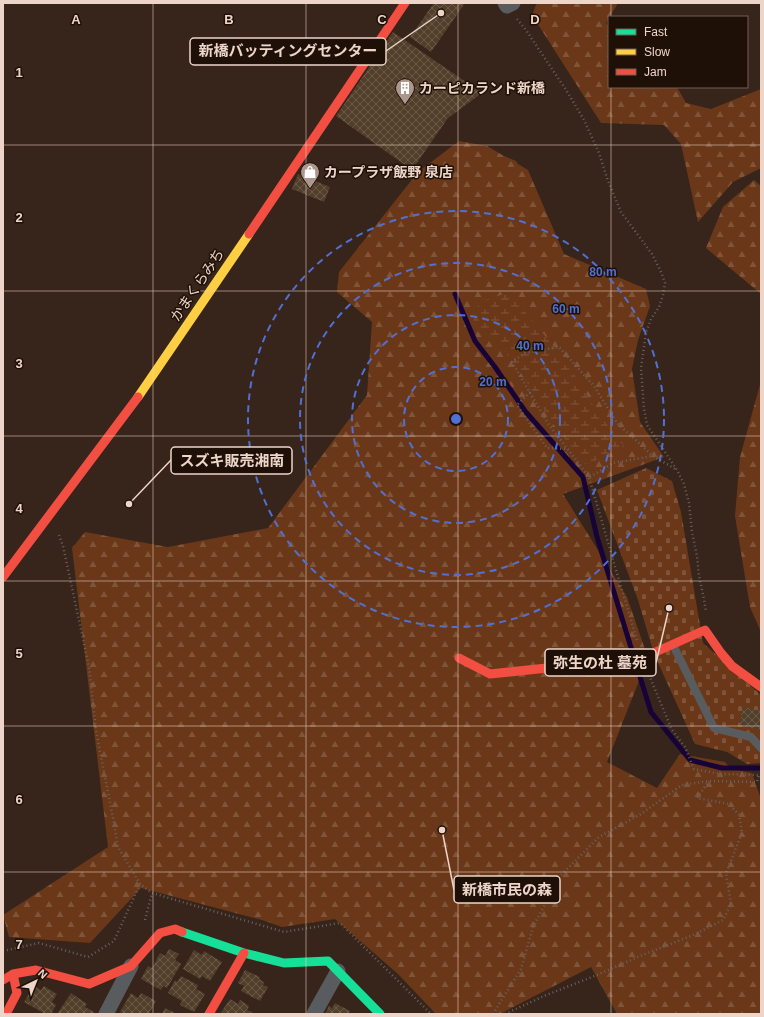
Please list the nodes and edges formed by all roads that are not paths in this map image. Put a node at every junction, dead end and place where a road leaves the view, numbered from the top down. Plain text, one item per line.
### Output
1 (405, 3) edge
2 (3, 577) edge
3 (672, 645) junction
4 (458, 658) dead end
5 (761, 687) edge
6 (761, 748) edge
7 (244, 952) junction
8 (131, 966) junction
9 (338, 971) junction
10 (13, 974) junction
11 (3, 980) edge
12 (6, 1014) edge
13 (106, 1014) edge
14 (209, 1014) edge
15 (314, 1014) edge
16 (380, 1014) edge

1 - 2 street, かまくらみち
3 - 4 street
3 - 5 street
3 - 6 lane
7 - 8 street
7 - 9 street
7 - 14 street
8 - 10 street
8 - 13 street
9 - 15 street
9 - 16 street
10 - 11 street
10 - 12 street

